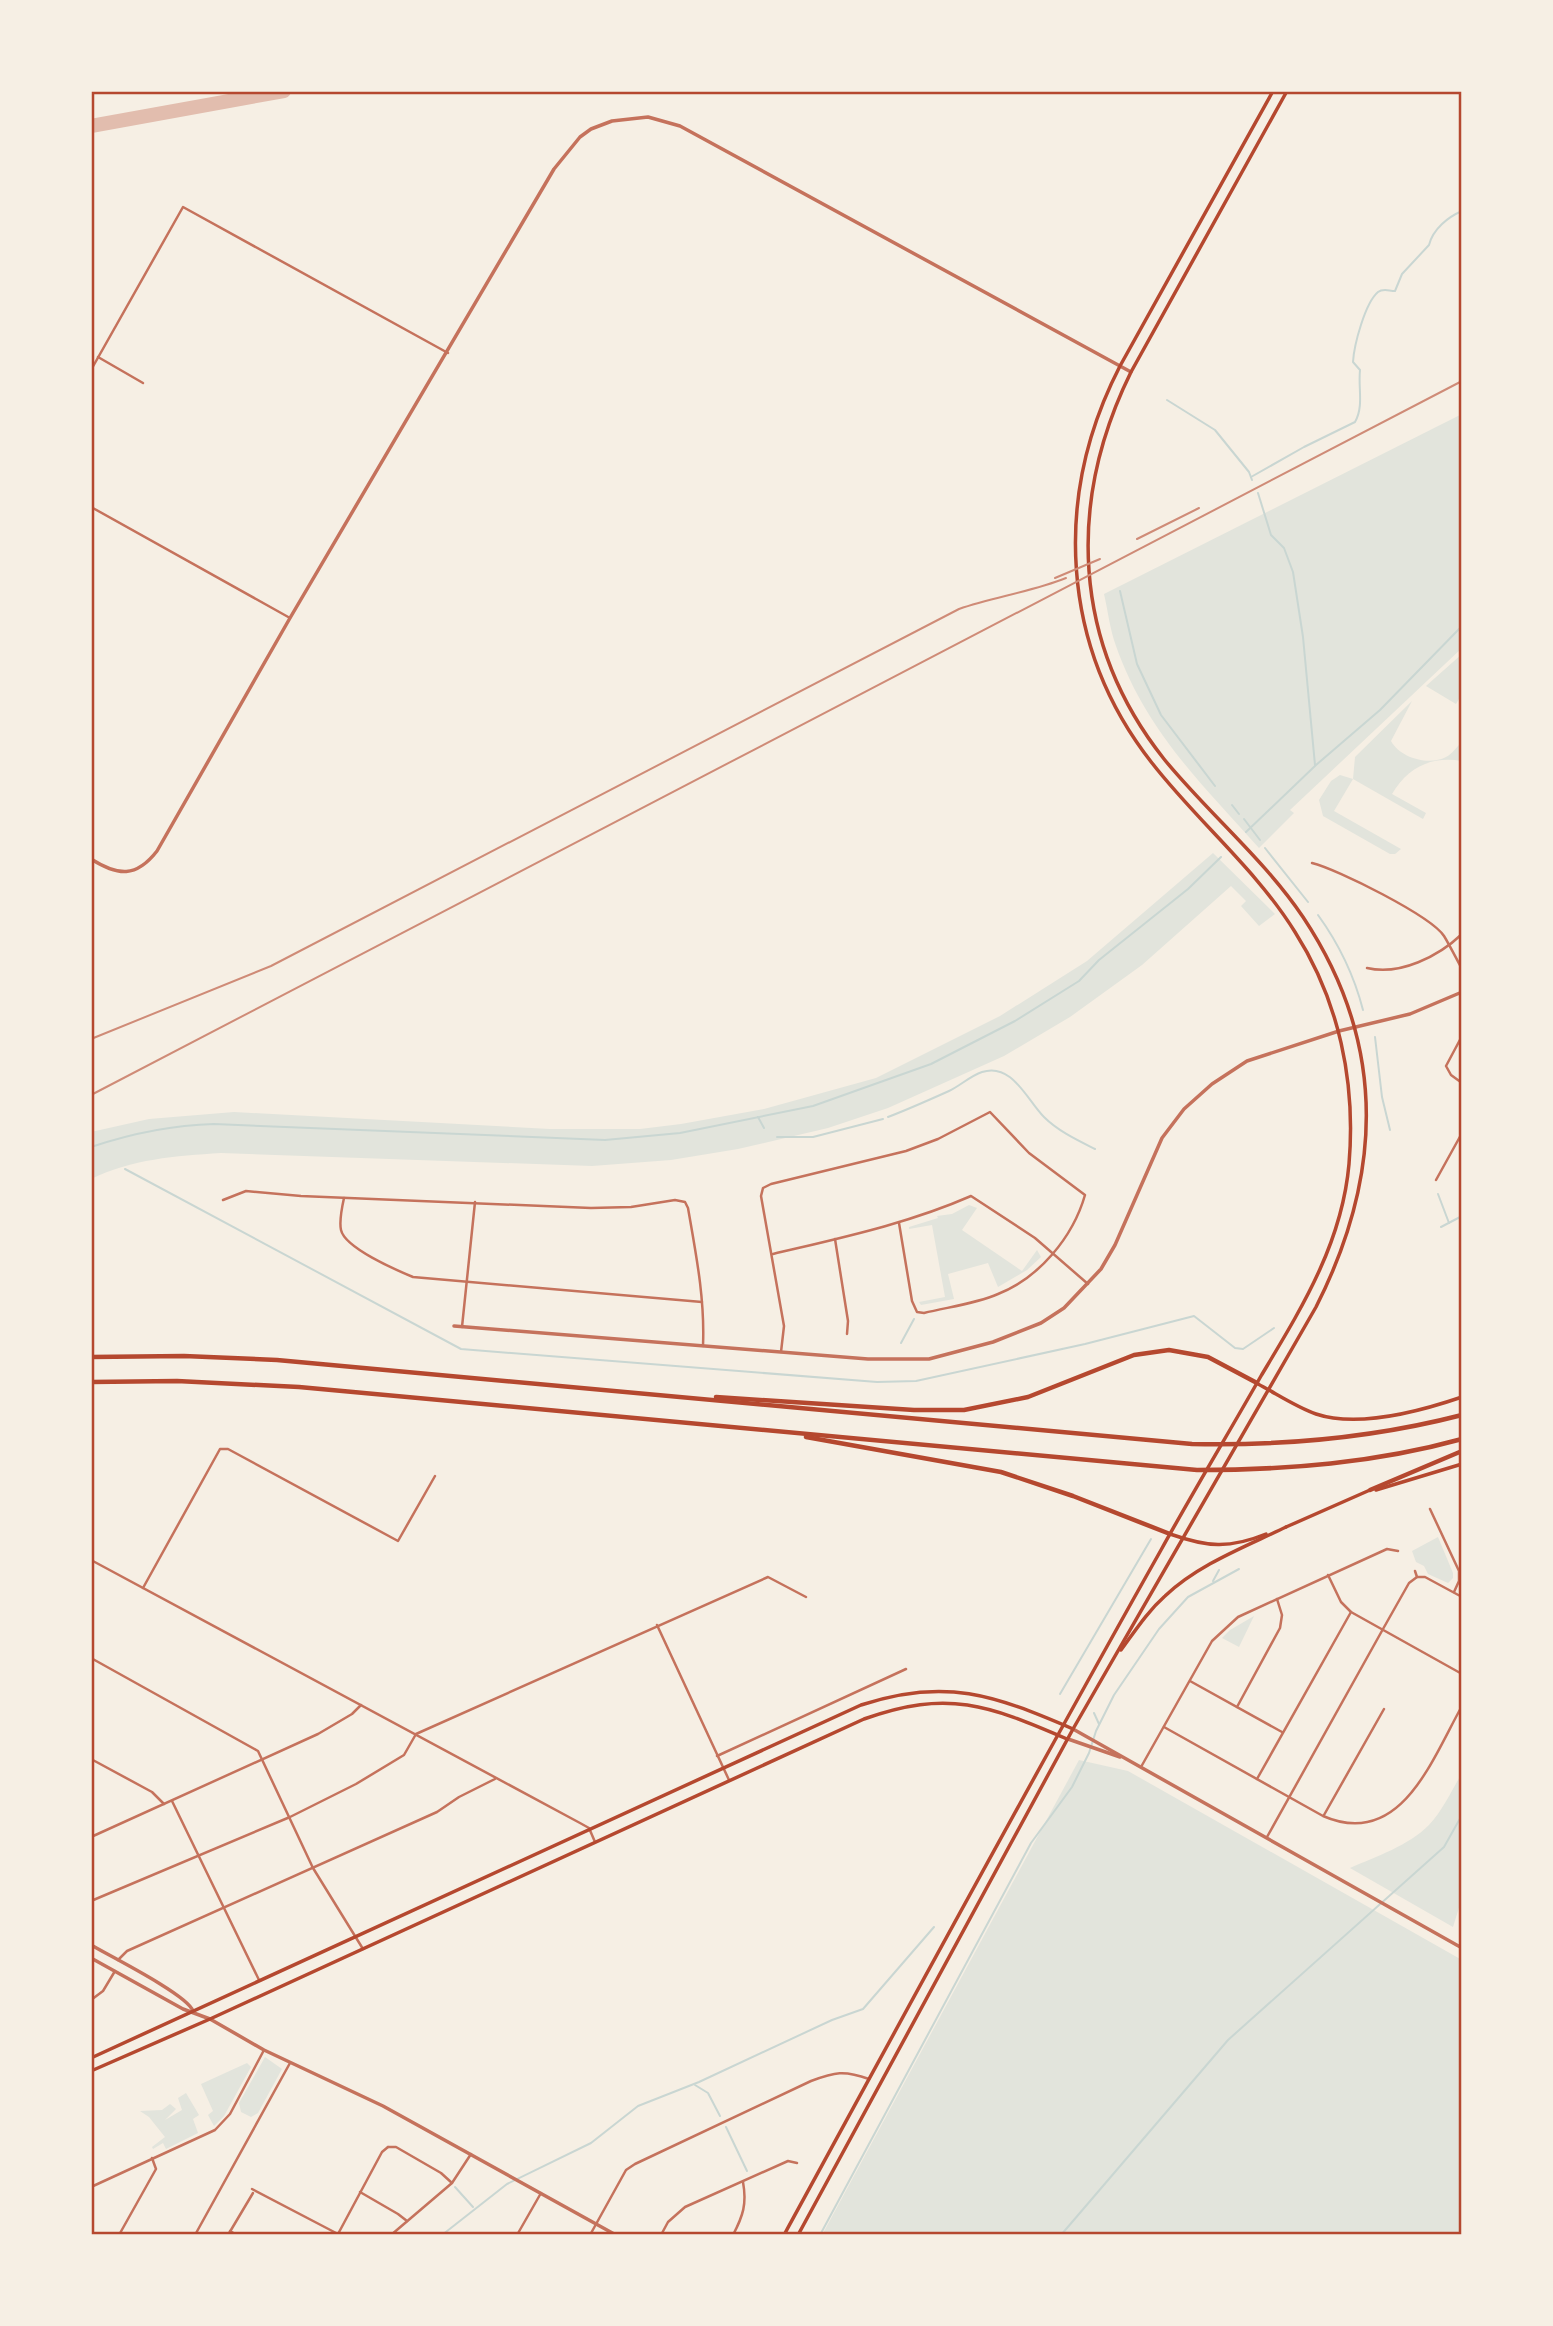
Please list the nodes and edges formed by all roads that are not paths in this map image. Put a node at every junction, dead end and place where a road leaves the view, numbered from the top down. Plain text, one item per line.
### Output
1 (1273, 91) edge
2 (1287, 91) edge
3 (448, 353) junction
4 (98, 357) junction
5 (1120, 366) junction
6 (91, 370) edge
7 (1131, 372) junction
8 (143, 383) dead end
9 (91, 507) edge
10 (290, 618) junction
11 (91, 859) edge
12 (1312, 863) dead end
13 (1462, 934) edge
14 (1448, 946) junction
15 (1367, 968) dead end
16 (1462, 969) edge
17 (1462, 992) edge
18 (1354, 1027) junction
19 (1339, 1031) junction
20 (1462, 1036) edge
21 (1462, 1083) edge
22 (1462, 1133) edge
23 (1436, 1180) dead end
24 (344, 1198) junction
25 (223, 1200) dead end
26 (475, 1202) junction
27 (899, 1223) junction
28 (835, 1239) junction
29 (772, 1254) junction
30 (1052, 1254) junction
31 (467, 1283) junction
32 (1088, 1284) junction
33 (702, 1302) junction
34 (454, 1326) dead end
35 (462, 1327) junction
36 (847, 1334) dead end
37 (703, 1346) junction
38 (781, 1352) junction
39 (91, 1357) edge
40 (91, 1382) edge
41 (1257, 1383) junction
42 (1268, 1389) junction
43 (620, 1391) junction
44 (1462, 1397) edge
45 (1462, 1415) edge
46 (768, 1431) junction
47 (1462, 1439) edge
48 (1462, 1451) edge
49 (1462, 1464) edge
50 (435, 1476) dead end
51 (1370, 1490) junction
52 (1430, 1509) dead end
53 (1286, 1527) junction
54 (1170, 1534) junction
55 (1181, 1538) junction
56 (1398, 1551) dead end
57 (91, 1560) edge
58 (1415, 1571) dead end
59 (1328, 1576) junction
60 (1417, 1577) junction
61 (143, 1588) junction
62 (1454, 1592) junction
63 (806, 1597) dead end
64 (1462, 1597) edge
65 (1277, 1599) junction
66 (1351, 1612) junction
67 (657, 1625) junction
68 (1383, 1629) junction
69 (91, 1658) edge
70 (1111, 1663) junction
71 (906, 1669) dead end
72 (1462, 1674) edge
73 (1190, 1681) junction
74 (361, 1705) junction
75 (1462, 1706) edge
76 (1237, 1707) junction
77 (1384, 1709) dead end
78 (1063, 1725) junction
79 (1164, 1727) junction
80 (1073, 1729) junction
81 (1283, 1733) junction
82 (416, 1734) junction
83 (1057, 1735) junction
84 (1067, 1739) junction
85 (717, 1756) junction
86 (91, 1759) edge
87 (263, 1759) junction
88 (1129, 1760) junction
89 (1141, 1767) junction
90 (723, 1768) junction
91 (497, 1778) junction
92 (1257, 1779) junction
93 (729, 1780) junction
94 (1289, 1797) junction
95 (172, 1801) junction
96 (164, 1804) junction
97 (1323, 1816) junction
98 (290, 1817) junction
99 (589, 1828) junction
100 (91, 1837) edge
101 (1266, 1838) junction
102 (595, 1842) junction
103 (199, 1855) junction
104 (313, 1868) junction
105 (91, 1901) edge
106 (223, 1907) junction
107 (356, 1937) junction
108 (91, 1945) edge
109 (1462, 1948) edge
110 (363, 1949) junction
111 (91, 1958) edge
112 (118, 1960) junction
113 (115, 1971) junction
114 (260, 1981) junction
115 (91, 2000) edge
116 (194, 2011) junction
117 (211, 2019) junction
118 (264, 2050) junction
119 (91, 2058) edge
120 (291, 2061) junction
121 (91, 2071) edge
122 (869, 2079) junction
123 (808, 2082) junction
124 (811, 2090) dead end
125 (471, 2154) junction
126 (152, 2158) junction
127 (797, 2163) dead end
128 (743, 2182) junction
129 (452, 2183) junction
130 (91, 2187) edge
131 (360, 2192) junction
132 (541, 2193) junction
133 (407, 2221) junction
134 (596, 2224) junction
135 (229, 2233) edge
136 (119, 2235) edge
137 (195, 2235) edge
138 (237, 2235) edge
139 (339, 2235) edge
140 (391, 2235) edge
141 (517, 2235) edge
142 (590, 2235) edge
143 (616, 2235) edge
144 (661, 2235) edge
145 (733, 2235) edge
146 (784, 2235) edge
147 (798, 2235) edge

1 - 5 main road
2 - 7 main road
3 - 4 street
3 - 5 street
3 - 10 street
4 - 6 street
4 - 8 street
5 - 7 street
5 - 19 main road
7 - 18 main road
9 - 10 street
10 - 11 street
12 - 14 street
13 - 14 street
14 - 15 street
14 - 16 street
17 - 18 street
18 - 19 street
18 - 42 main road
19 - 32 street
19 - 41 main road
20 - 21 street
22 - 23 street
24 - 25 street
24 - 26 street
24 - 31 street
26 - 31 street
26 - 33 street
27 - 28 street
27 - 30 street
27 - 30 street
28 - 29 street
28 - 36 street
29 - 30 street
29 - 38 street
30 - 32 street
31 - 33 street
31 - 35 street
32 - 38 street
33 - 37 street
34 - 35 street
35 - 37 street
37 - 38 street
39 - 43 highway
40 - 46 highway
41 - 42 main road
41 - 43 highway
41 - 54 main road
42 - 44 main road
42 - 55 main road
43 - 45 highway
46 - 47 highway
46 - 54 highway
48 - 51 highway
49 - 51 main road
50 - 61 street
51 - 53 main road
52 - 62 street
53 - 55 main road
53 - 70 main road
54 - 55 main road
54 - 78 main road
55 - 70 main road
56 - 59 street
57 - 61 street
58 - 60 street
59 - 65 street
59 - 66 street
60 - 62 street
60 - 68 street
61 - 74 street
62 - 64 street
63 - 67 street
65 - 73 street
65 - 76 street
66 - 68 street
66 - 81 street
67 - 82 street
67 - 85 street
68 - 72 street
68 - 94 street
69 - 87 street
70 - 80 main road
71 - 85 street
73 - 76 street
73 - 79 street
74 - 82 street
74 - 87 street
75 - 97 street
76 - 81 street
77 - 97 street
78 - 80 main road
78 - 83 main road
78 - 90 main road
79 - 89 street
79 - 92 street
80 - 84 main road
80 - 88 street
81 - 92 street
82 - 91 street
82 - 98 street
83 - 84 main road
83 - 93 main road
83 - 122 main road
84 - 88 street
84 - 147 main road
85 - 90 street
86 - 96 street
87 - 95 street
87 - 98 street
88 - 89 street
89 - 101 street
90 - 93 street
90 - 99 main road
91 - 99 street
91 - 104 street
92 - 94 street
93 - 102 main road
94 - 97 street
94 - 101 street
95 - 96 street
95 - 103 street
96 - 100 street
98 - 103 street
98 - 104 street
99 - 102 street
99 - 107 main road
101 - 109 street
102 - 110 main road
103 - 105 street
103 - 106 street
104 - 106 street
104 - 107 street
106 - 112 street
106 - 114 street
107 - 110 street
107 - 114 main road
108 - 112 street
110 - 117 main road
111 - 113 street
112 - 116 street
113 - 115 street
113 - 116 street
114 - 116 main road
116 - 117 street
116 - 119 main road
117 - 118 street
117 - 121 main road
118 - 120 street
118 - 126 street
120 - 125 street
120 - 137 street
122 - 123 street
122 - 146 main road
123 - 124 street
123 - 134 street
125 - 129 street
125 - 132 street
126 - 130 street
126 - 136 street
127 - 128 street
128 - 144 street
128 - 145 street
129 - 131 street
129 - 133 street
131 - 133 street
131 - 139 street
132 - 134 street
132 - 141 street
133 - 140 street
134 - 142 street
134 - 143 street
135 - 138 street
135 - 139 street

